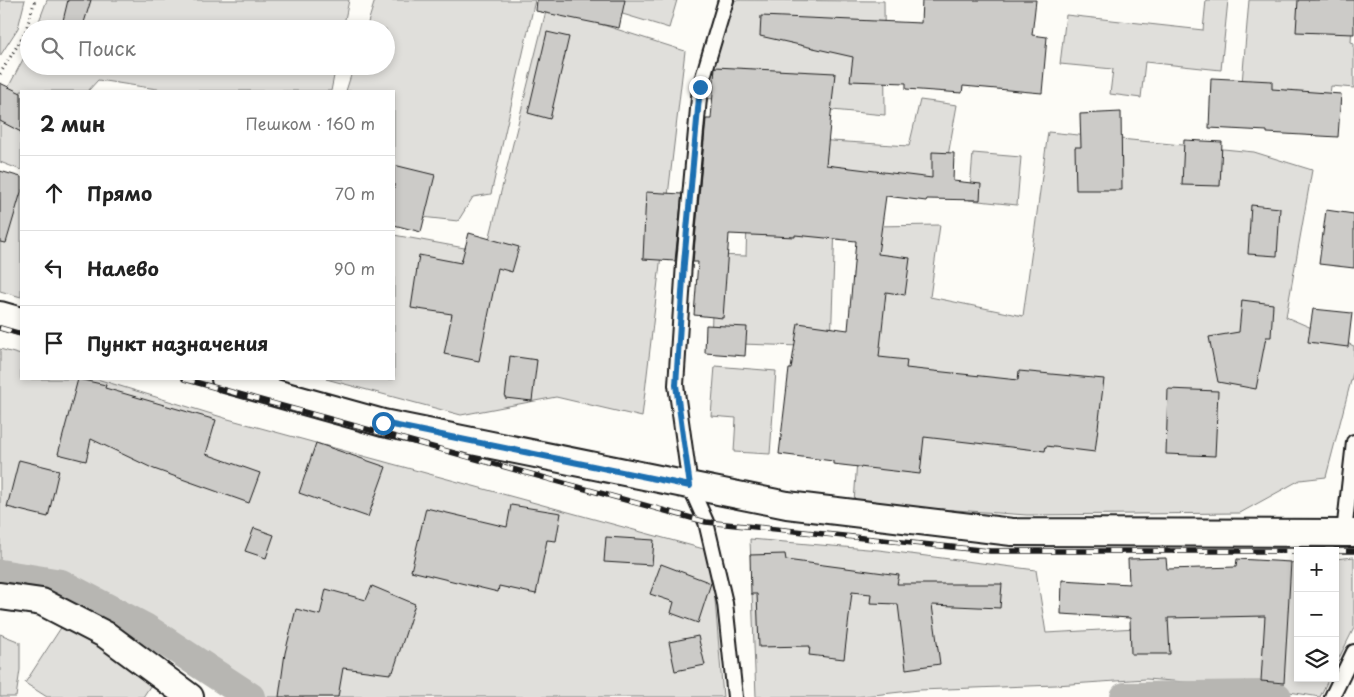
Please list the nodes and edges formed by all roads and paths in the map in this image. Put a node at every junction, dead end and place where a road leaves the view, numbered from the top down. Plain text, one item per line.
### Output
1 (34, 0) edge
2 (726, 0) edge
3 (29, 20) edge
4 (20, 41) edge
5 (0, 74) edge
6 (0, 315) edge
7 (20, 321) edge
8 (229, 380) edge
9 (1354, 442) edge
10 (690, 486) junction
11 (1349, 533) edge
12 (0, 596) edge
13 (1354, 652) edge
14 (190, 697) edge
15 (735, 697) edge
16 (1332, 697) edge

1 - 3 path
2 - 10 lane
4 - 5 path
6 - 7 street
8 - 10 street
9 - 11 lane
10 - 11 street
10 - 15 lane
12 - 14 street
13 - 16 lane

